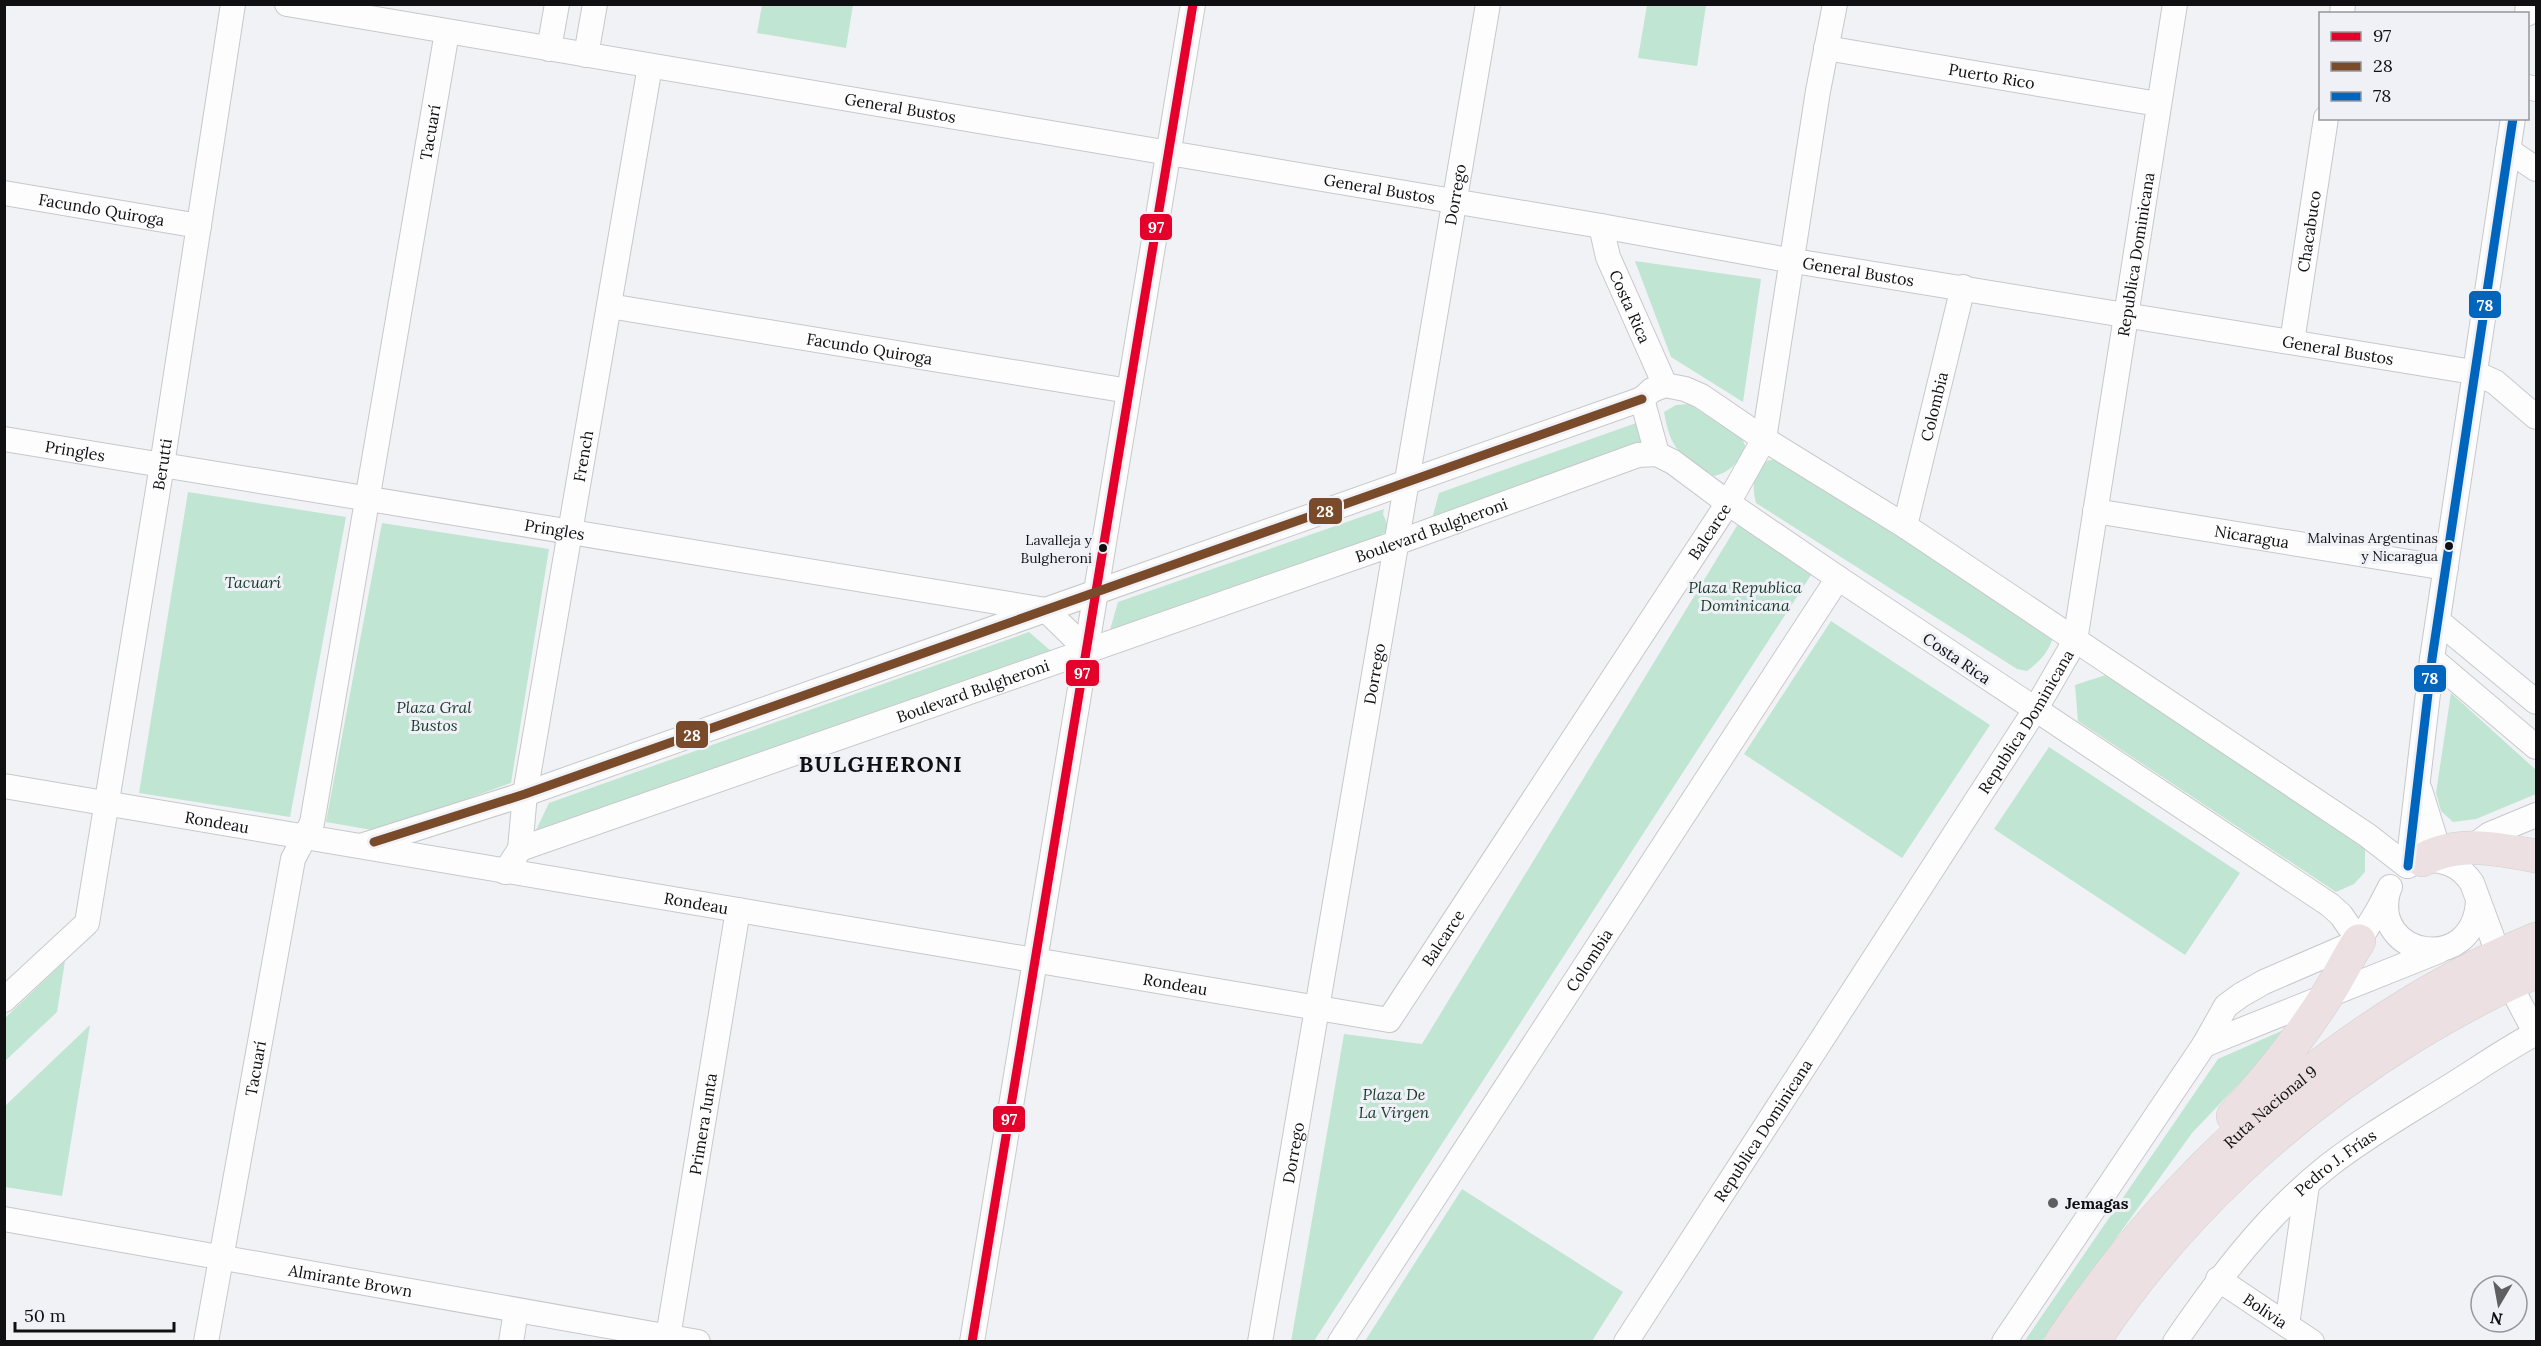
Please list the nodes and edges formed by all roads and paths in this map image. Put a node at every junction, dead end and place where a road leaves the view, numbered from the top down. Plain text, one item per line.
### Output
1 (233, 4) edge
2 (287, 4) edge
3 (556, 4) edge
4 (595, 4) edge
5 (1193, 4) edge
6 (1488, 4) edge
7 (1834, 4) edge
8 (2175, 4) edge
9 (447, 32) junction
10 (1826, 48) junction
11 (549, 49) junction
12 (586, 55) junction
13 (650, 66) junction
14 (2158, 104) junction
15 (2326, 120) edge
16 (2513, 120) edge
17 (2508, 150) junction
18 (1169, 153) junction
19 (2536, 170) edge
20 (4, 193) edge
21 (1454, 201) junction
22 (199, 226) junction
23 (1601, 226) junction
24 (1794, 261) junction
25 (1963, 287) junction
26 (609, 306) junction
27 (2126, 314) junction
28 (2292, 342) junction
29 (2474, 372) junction
30 (1665, 385) junction
31 (1129, 391) junction
32 (1642, 399) junction
33 (2536, 417) edge
34 (1764, 439) junction
35 (4, 440) edge
36 (1657, 454) junction
37 (162, 465) junction
38 (1407, 482) junction
39 (368, 499) junction
40 (1728, 503) junction
41 (2095, 511) junction
42 (1905, 526) junction
43 (570, 533) junction
44 (1396, 543) junction
45 (2446, 568) junction
46 (1838, 578) junction
47 (1096, 592) junction
48 (1046, 610) junction
49 (2438, 621) junction
50 (2075, 641) junction
51 (1088, 651) junction
52 (2432, 659) junction
53 (2536, 702) edge
54 (2035, 710) junction
55 (2536, 747) edge
56 (2416, 781) junction
57 (4, 786) edge
58 (525, 794) junction
59 (107, 804) junction
60 (2536, 815) edge
61 (305, 837) junction
62 (360, 846) junction
63 (520, 849) junction
64 (2536, 856) edge
65 (2435, 859) junction
66 (505, 872) junction
67 (2390, 887) junction
68 (2478, 902) junction
69 (738, 910) junction
70 (2366, 929) junction
71 (2399, 936) junction
72 (2536, 939) edge
73 (2446, 948) junction
74 (1035, 960) junction
75 (2515, 970) edge
76 (2327, 995) junction
77 (4, 1000) edge
78 (1319, 1008) junction
79 (1389, 1020) joint
80 (2536, 1034) edge
81 (2204, 1045) junction
82 (2307, 1185) junction
83 (2162, 1211) junction
84 (4, 1219) edge
85 (220, 1258) junction
86 (2218, 1279) junction
87 (516, 1311) junction
88 (2287, 1325) junction
89 (668, 1337) junction
90 (206, 1341) edge
91 (511, 1341) edge
92 (698, 1341) edge
93 (972, 1341) edge
94 (1260, 1341) edge
95 (1340, 1341) edge
96 (1626, 1341) edge
97 (2004, 1341) edge
98 (2061, 1341) edge
99 (2093, 1341) edge
100 (2175, 1341) edge
101 (2312, 1341) edge

1 - 22 street, Berutti
2 - 9 street, General Bustos
3 - 11 street
4 - 12 street
5 - 18 street
6 - 21 street, Dorrego
7 - 10 street, Balcarce
8 - 14 street, Republica Dominicana
9 - 11 street, General Bustos
9 - 39 street, Tacuarí
10 - 14 street, Puerto Rico
10 - 24 street, Balcarce
11 - 12 street, General Bustos
12 - 13 street, General Bustos
13 - 18 street, General Bustos
13 - 26 street, French
14 - 27 street, Republica Dominicana
15 - 28 street, Chacabuco
16 - 17 street
17 - 19 street
17 - 29 street
18 - 21 street, General Bustos
18 - 31 street
20 - 22 street, Facundo Quiroga
21 - 23 street, General Bustos
21 - 38 street, Dorrego
22 - 37 street, Berutti
23 - 24 street, General Bustos
23 - 30 street, Costa Rica
24 - 25 street, General Bustos
24 - 34 street, Balcarce
25 - 27 street, General Bustos
25 - 42 street, Colombia
26 - 31 street, Facundo Quiroga
26 - 43 street, French
27 - 28 street, General Bustos
27 - 41 street, Republica Dominicana
28 - 29 street, General Bustos
29 - 33 street, General Bustos
29 - 45 street
30 - 32 street
30 - 34 street
31 - 47 street
32 - 36 street
32 - 38 street
34 - 40 street, Balcarce
34 - 42 street
35 - 37 street, Pringles
36 - 40 street, Costa Rica
36 - 44 street, Boulevard Bulgheroni
37 - 39 street, Pringles
37 - 59 street, Berutti
38 - 44 street, Dorrego
38 - 47 street
39 - 43 street, Pringles
39 - 61 street, Tacuarí
40 - 46 street, Costa Rica
40 - 79 street, Balcarce
41 - 45 street, Nicaragua
41 - 50 street, Republica Dominicana
42 - 50 street
43 - 48 street, Pringles
43 - 58 street, French
44 - 51 street, Boulevard Bulgheroni
44 - 78 street, Dorrego
45 - 49 street
46 - 54 street, Costa Rica
46 - 95 street, Colombia
47 - 48 street
47 - 51 street
48 - 51 street
48 - 58 street
49 - 52 street
49 - 53 street
50 - 54 street, Republica Dominicana
50 - 65 street
51 - 63 street, Boulevard Bulgheroni
51 - 74 street
52 - 55 street
52 - 56 street
54 - 70 street, Costa Rica
54 - 96 street, Republica Dominicana
56 - 65 street
56 - 65 street
57 - 59 street, Rondeau
58 - 62 street
58 - 63 street, French
59 - 61 street, Rondeau
59 - 77 street, Berutti
60 - 65 street
61 - 62 street, Rondeau
61 - 85 street, Tacuarí
62 - 66 street, Rondeau
63 - 66 street
64 - 65 highway
65 - 67 street
65 - 68 street
66 - 69 street, Rondeau
67 - 70 street
67 - 71 street
68 - 73 street
68 - 75 street
69 - 74 street, Rondeau
69 - 89 street, Primera Junta
70 - 71 street, Costa Rica
70 - 76 highway
70 - 81 street
71 - 73 street
72 - 75 highway, Ruta Nacional 9
73 - 76 street
74 - 78 street, Rondeau
74 - 93 street
75 - 80 street
75 - 83 highway, Ruta Nacional 9
75 - 99 highway, Ruta Nacional 9
76 - 81 street
76 - 83 highway
78 - 79 street, Rondeau
78 - 94 street, Dorrego
80 - 82 street, Pedro J. Frías
81 - 97 street
82 - 86 street, Pedro J. Frías
82 - 88 street
83 - 98 highway, Ruta Nacional 9
84 - 85 street, Almirante Brown
85 - 87 street, Almirante Brown
85 - 90 street, Tacuarí
86 - 88 street, Bolivia
86 - 100 street, Pedro J. Frías
87 - 89 street, Almirante Brown
87 - 91 street
88 - 101 street, Bolivia
89 - 92 street, Almirante Brown

